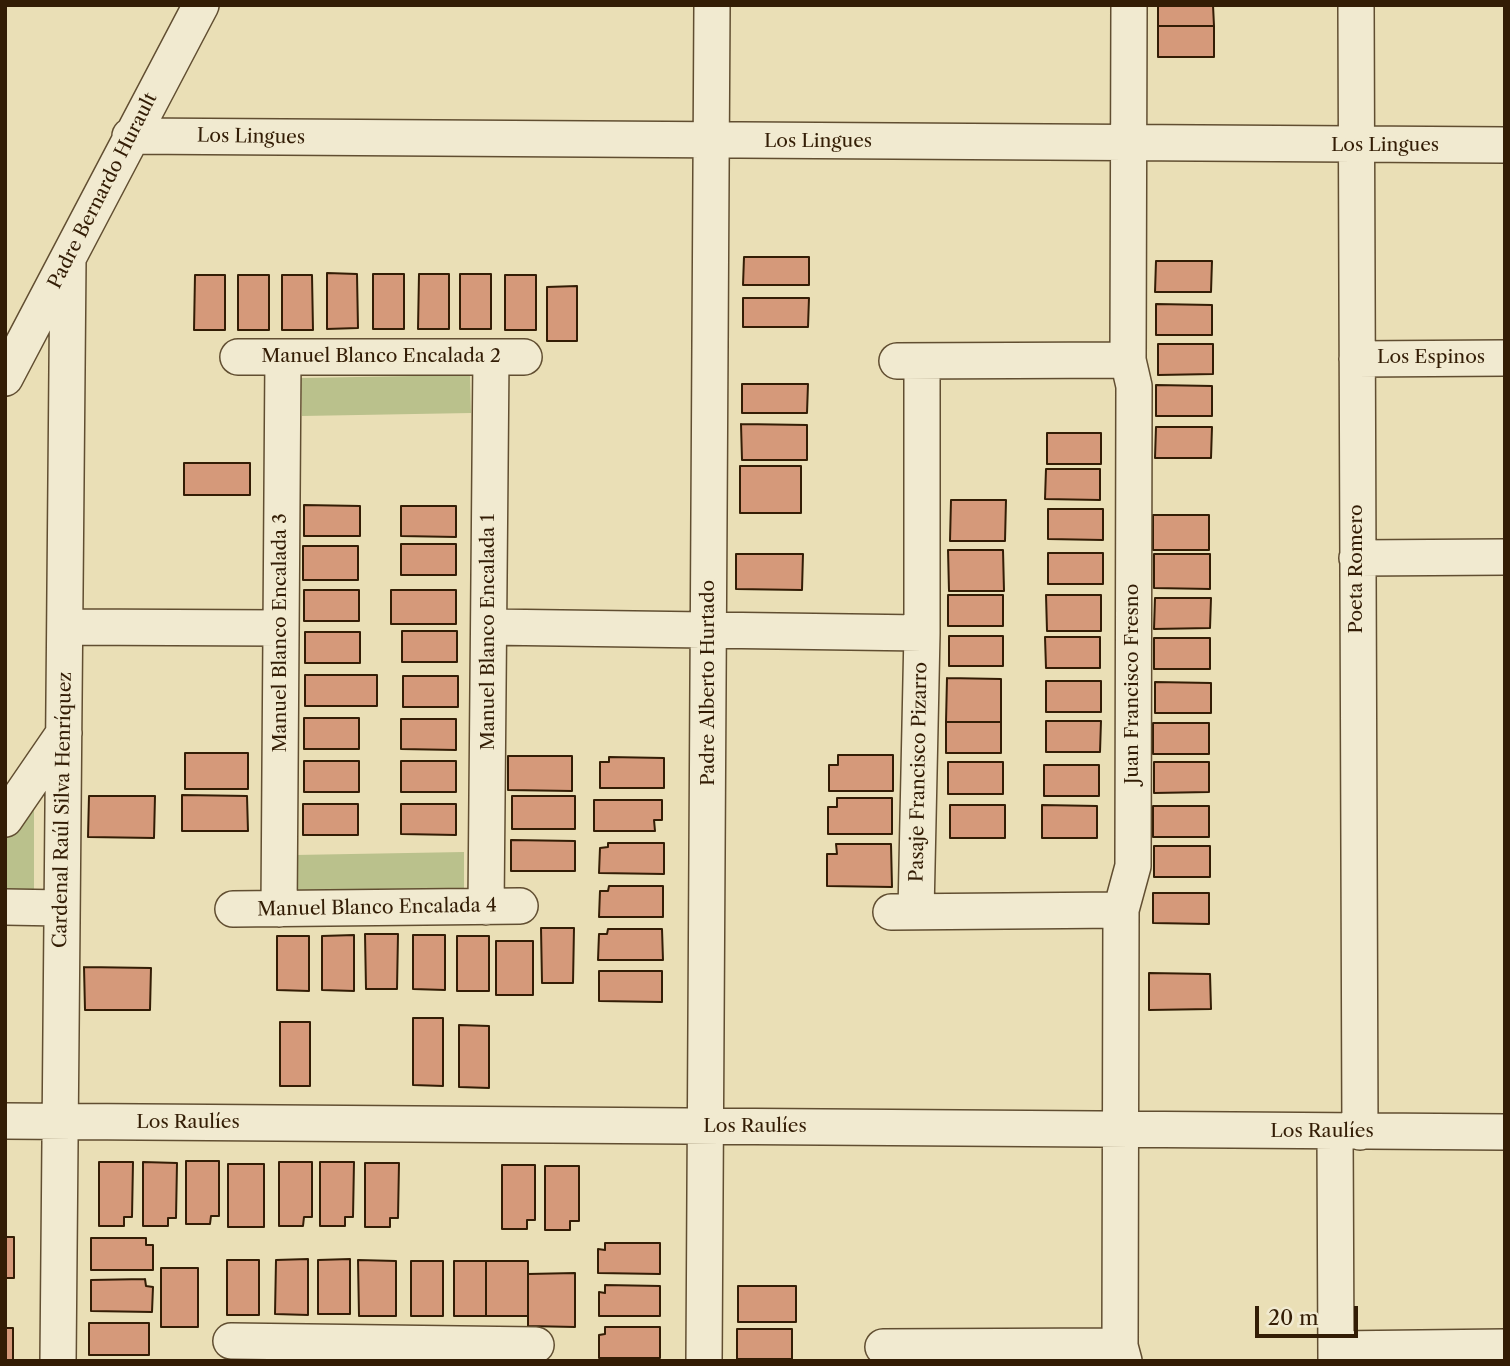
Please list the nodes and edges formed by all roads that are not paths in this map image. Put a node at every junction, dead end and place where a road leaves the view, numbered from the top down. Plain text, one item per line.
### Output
1 (201, 5) edge
2 (712, 5) edge
3 (1129, 5) edge
4 (1356, 5) edge
5 (130, 136) junction
6 (711, 141) junction
7 (1129, 145) junction
8 (1505, 145) edge
9 (1356, 146) junction
10 (68, 259) junction
11 (239, 357) dead end
12 (283, 357) junction
13 (507, 357) joint
14 (1505, 358) edge
15 (1357, 359) junction
16 (1128, 360) junction
17 (5, 378) edge
18 (1505, 557) edge
19 (1357, 558) junction
20 (65, 627) junction
21 (489, 627) junction
22 (281, 628) junction
23 (709, 630) junction
24 (922, 633) junction
25 (64, 733) junction
26 (5, 819) edge
27 (520, 906) dead end
28 (5, 907) edge
29 (486, 907) junction
30 (62, 908) junction
31 (233, 909) dead end
32 (279, 909) junction
33 (1121, 910) junction
34 (5, 1121) edge
35 (60, 1122) junction
36 (707, 1127) junction
37 (1121, 1130) junction
38 (1347, 1132) junction
39 (1505, 1132) edge
40 (231, 1341) dead end
41 (536, 1346) dead end
42 (883, 1347) dead end
43 (1505, 1348) edge
44 (274, 1351) edge
45 (482, 1353) edge
46 (920, 1354) edge
47 (1122, 1354) edge
48 (1336, 1355) edge
49 (58, 1361) edge
50 (704, 1361) edge

1 - 5 street, Padre Bernardo Hurault
2 - 6 street, Padre Alberto Hurtado
3 - 7 street, Juan Francisco Fresno
4 - 9 street, Poeta Romero
5 - 6 street, Los Lingues
5 - 10 street, Padre Bernardo Hurault
6 - 7 street, Los Lingues
6 - 23 street, Padre Alberto Hurtado
7 - 9 street, Los Lingues
7 - 16 street, Juan Francisco Fresno
8 - 9 street, Los Lingues
9 - 15 street, Poeta Romero
10 - 17 street, Padre Bernardo Hurault
10 - 20 street, Cardenal Raúl Silva Henríquez
11 - 12 street, Manuel Blanco Encalada 2
12 - 13 street, Manuel Blanco Encalada 2
12 - 22 street, Manuel Blanco Encalada 3
13 - 21 street, Manuel Blanco Encalada 1
14 - 15 street, Los Espinos
15 - 19 street, Poeta Romero
16 - 24 street, Pasaje Francisco Pizarro
16 - 33 street, Juan Francisco Fresno
18 - 19 street
19 - 38 street, Poeta Romero
20 - 22 street
20 - 25 street, Cardenal Raúl Silva Henríquez
21 - 23 street
21 - 29 street, Manuel Blanco Encalada 1
22 - 32 street, Manuel Blanco Encalada 3
23 - 24 street
23 - 36 street, Padre Alberto Hurtado
24 - 33 street, Pasaje Francisco Pizarro
25 - 26 street
25 - 30 street, Cardenal Raúl Silva Henríquez
27 - 29 street, Manuel Blanco Encalada 4
28 - 30 street
29 - 32 street, Manuel Blanco Encalada 4
30 - 35 street, Cardenal Raúl Silva Henríquez
31 - 32 street, Manuel Blanco Encalada 4
33 - 37 street, Juan Francisco Fresno
34 - 35 street, Los Raulíes
35 - 36 street, Los Raulíes
35 - 49 street, Cardenal Raúl Silva Henríquez
36 - 37 street, Los Raulíes
36 - 50 street, Padre Alberto Hurtado
37 - 38 street, Los Raulíes
37 - 47 street, Juan Francisco Fresno
38 - 39 street, Los Raulíes
38 - 48 street, Poeta Romero
40 - 44 street
41 - 45 street
42 - 46 street
43 - 48 street
44 - 45 street
46 - 47 street

